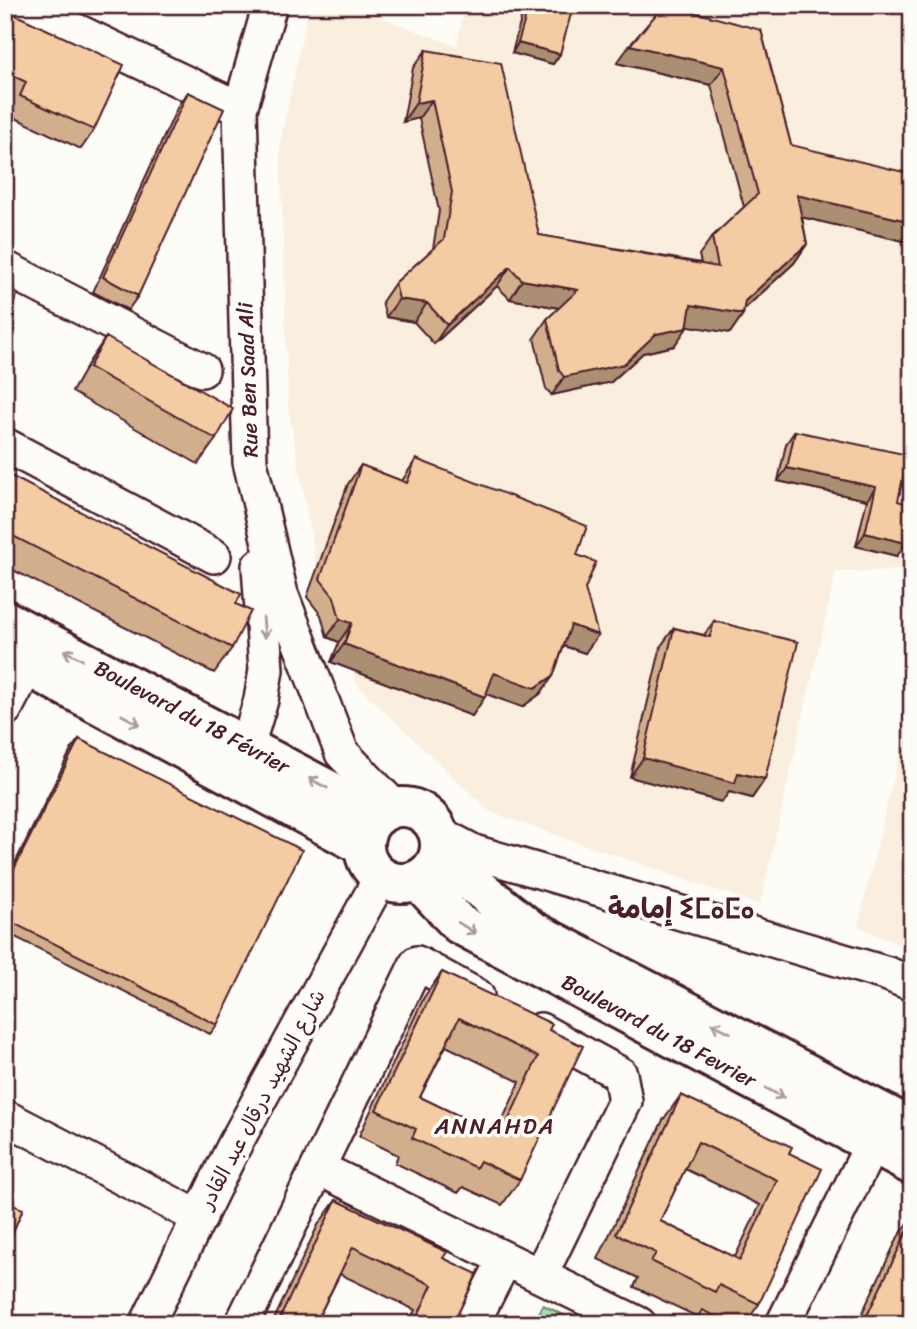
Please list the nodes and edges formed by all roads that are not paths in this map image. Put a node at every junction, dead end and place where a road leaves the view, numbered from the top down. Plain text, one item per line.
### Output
1 (22, 5) edge
2 (270, 5) edge
3 (240, 109) junction
4 (5, 268) edge
5 (202, 370) dead end
6 (5, 445) edge
7 (250, 462) junction
8 (214, 556) dead end
9 (5, 620) edge
10 (17, 659) edge
11 (5, 709) edge
12 (247, 746) junction
13 (402, 845) junction
14 (912, 984) edge
15 (5, 1117) edge
16 (912, 1128) edge
17 (872, 1144) junction
18 (912, 1165) edge
19 (318, 1168) junction
20 (200, 1218) junction
21 (505, 1259) junction
22 (540, 1276) junction
23 (148, 1324) edge
24 (242, 1324) edge
25 (472, 1324) edge
26 (639, 1324) edge
27 (783, 1324) edge

1 - 3 street
2 - 3 street, Rue Ben Saad Ali
3 - 7 street, Rue Ben Saad Ali
4 - 5 street
6 - 8 street
7 -> 12 street
7 - 13 street, Rue Ben Saad Ali
12 -> 9 main road, Boulevard du 18 Février
10 - 11 street
10 -> 13 main road, Boulevard du 18 Février
13 -> 12 main road, Boulevard du 18 Février
13 - 14 street, Rue Ben Saad Ali
16 -> 13 main road, Boulevard du 18 Fevrier
13 -> 17 main road, Boulevard du 18 Fevrier
13 - 20 street, شارع الشهيد درقال عبد القادر
15 - 20 street
17 - 18 main road, Boulevard du 18 Fevrier
17 - 27 street
19 - 21 street
19 - 22 street
19 - 24 street
20 - 23 street, شارع الشهيد درقال عبد القادر
21 - 22 street
21 - 25 street
22 - 26 street

